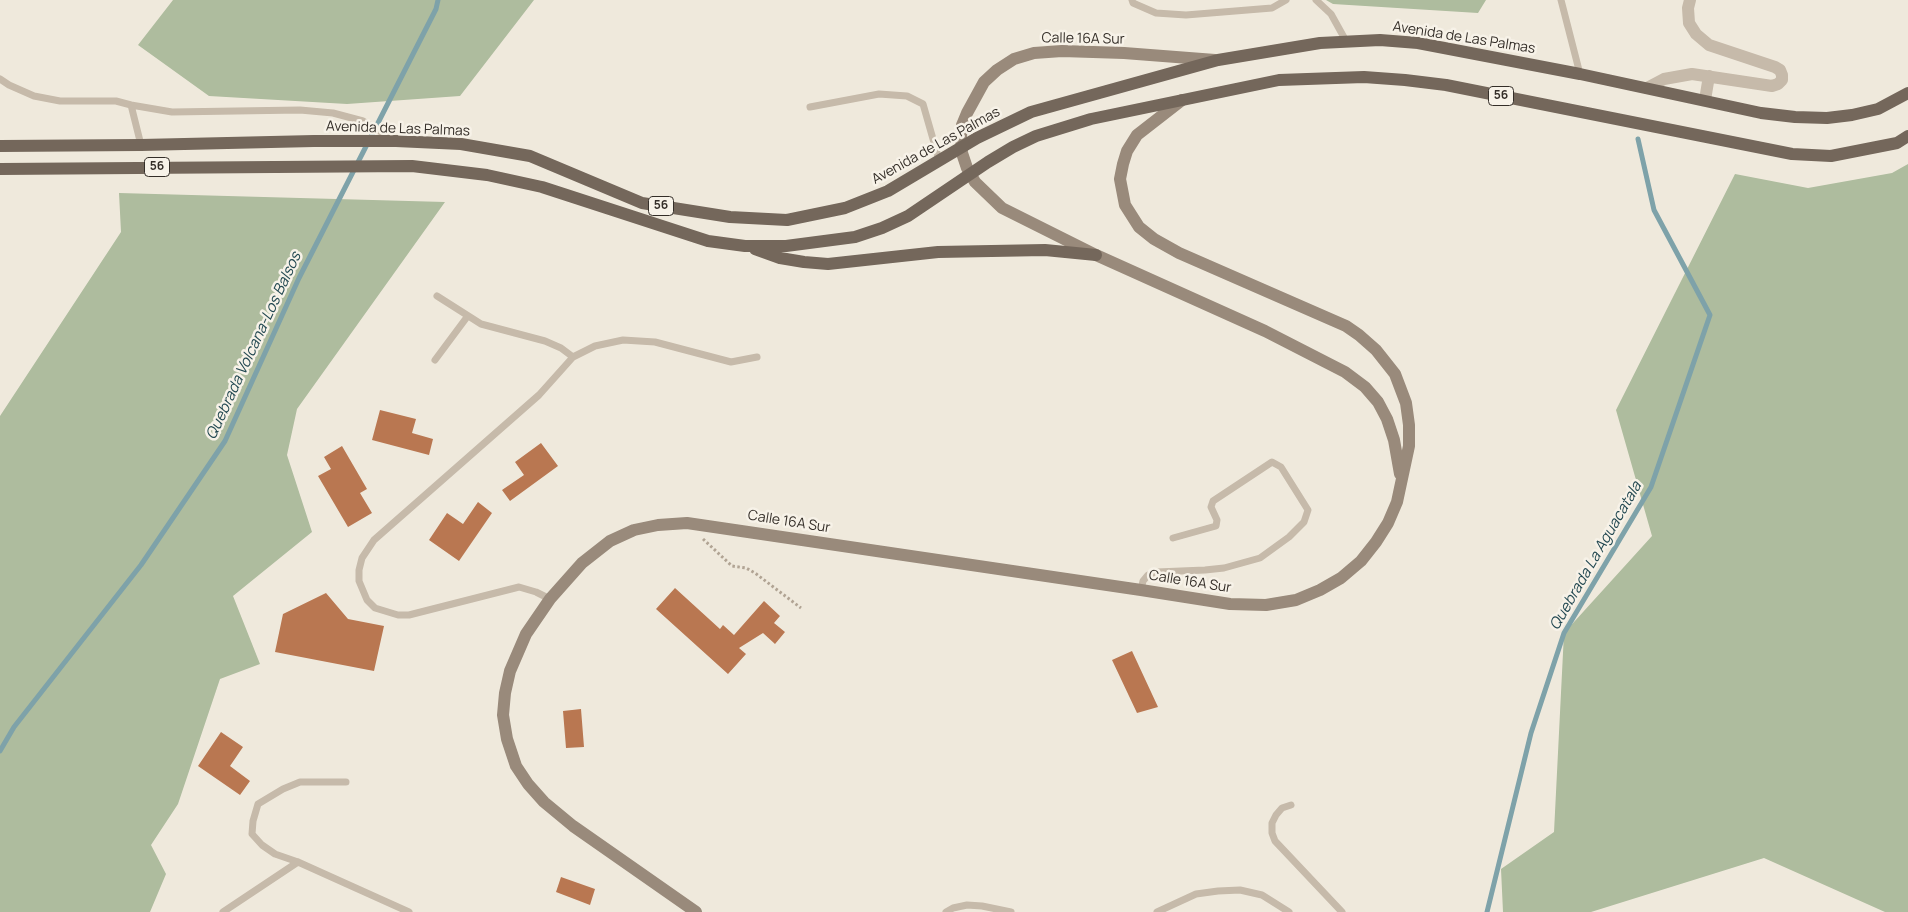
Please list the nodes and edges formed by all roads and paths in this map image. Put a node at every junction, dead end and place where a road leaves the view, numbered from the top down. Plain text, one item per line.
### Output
1 (1132, 0) edge
2 (1286, 0) edge
3 (1316, 0) edge
4 (1561, 0) edge
5 (1690, 0) edge
6 (1346, 41) junction
7 (1218, 60) junction
8 (1580, 74) junction
9 (1709, 76) junction
10 (0, 79) edge
11 (1647, 88) junction
12 (1908, 93) edge
13 (1183, 100) junction
14 (1705, 100) junction
15 (132, 104) junction
16 (810, 107) dead end
17 (1908, 136) edge
18 (378, 137) junction
19 (141, 145) junction
20 (0, 146) edge
21 (941, 159) junction
22 (0, 169) edge
23 (745, 246) junction
24 (1096, 255) junction
25 (437, 296) dead end
26 (468, 317) junction
27 (573, 357) junction
28 (757, 357) dead end
29 (435, 360) dead end
30 (1402, 484) junction
31 (687, 523) junction
32 (1173, 538) dead end
33 (1141, 590) junction
34 (550, 599) junction
35 (801, 608) dead end
36 (346, 782) dead end
37 (1292, 805) dead end
38 (298, 862) junction
39 (223, 912) edge
40 (409, 912) edge
41 (696, 912) edge
42 (946, 912) edge
43 (1011, 912) edge
44 (1157, 912) edge
45 (1289, 912) edge
46 (1342, 912) edge

1 - 2 lane
3 - 6 lane
4 - 8 lane
5 - 9 street
6 - 7 main road, Avenida de Las Palmas / 56
6 - 8 main road, Avenida de Las Palmas / 56
7 - 21 main road, Avenida de Las Palmas / 56
7 - 24 main road, Calle 16A Sur
8 - 11 main road, Avenida de Las Palmas / 56
9 - 11 street
9 - 14 street
10 - 15 lane
11 - 14 main road, Avenida de Las Palmas / 56
12 - 14 main road, Avenida de Las Palmas / 56
13 - 17 main road, 56
13 - 23 main road, 56
13 - 30 main road, Calle 16A Sur
15 - 18 lane
15 - 19 lane
16 - 21 lane
18 - 19 main road, Avenida de Las Palmas / 56
18 - 21 main road, Avenida de Las Palmas / 56
19 - 20 main road, Avenida de Las Palmas / 56
22 - 23 main road, 56
23 - 24 main road
24 - 30 main road, Calle 16A Sur
25 - 26 lane
26 - 27 lane
26 - 29 lane
27 - 28 lane
27 - 34 lane
30 - 33 main road, Calle 16A Sur
31 - 33 main road, Calle 16A Sur
31 - 34 main road, Calle 16A Sur
31 - 35 path
32 - 33 lane
34 - 41 main road, Calle 16A Sur
36 - 38 lane
37 - 46 lane
38 - 39 lane
38 - 40 lane
42 - 43 lane
44 - 45 lane

